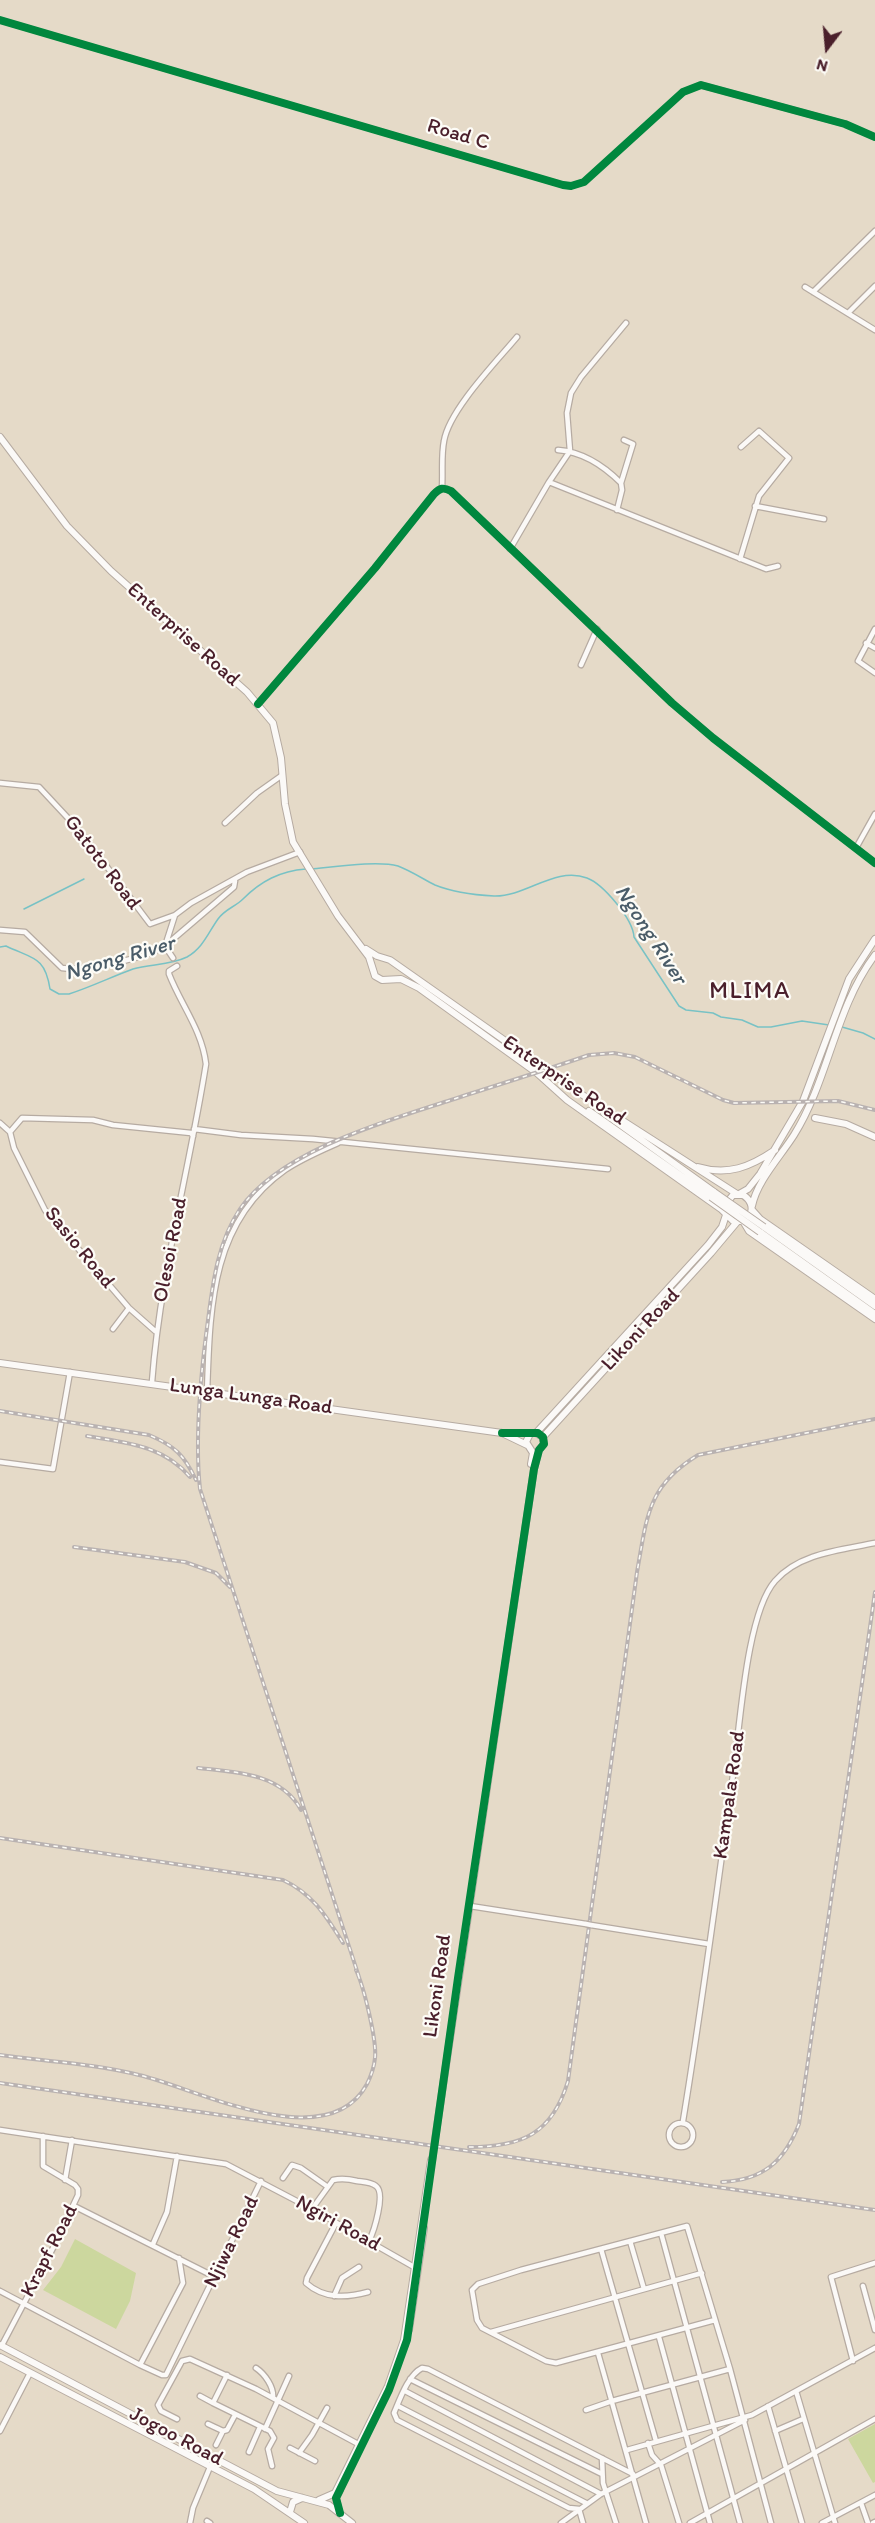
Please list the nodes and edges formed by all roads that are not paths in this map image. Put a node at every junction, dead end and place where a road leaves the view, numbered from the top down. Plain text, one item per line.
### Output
1 (0, 20) edge
2 (875, 137) edge
3 (875, 231) edge
4 (875, 286) edge
5 (805, 287) dead end
6 (813, 292) junction
7 (848, 313) junction
8 (626, 323) dead end
9 (875, 330) edge
10 (517, 337) dead end
11 (0, 437) edge
12 (624, 440) dead end
13 (741, 447) dead end
14 (558, 450) dead end
15 (570, 451) junction
16 (549, 482) junction
17 (621, 483) junction
18 (442, 488) junction
19 (755, 506) junction
20 (617, 510) junction
21 (824, 519) dead end
22 (510, 549) junction
23 (740, 559) junction
24 (778, 566) dead end
25 (597, 629) junction
26 (875, 629) edge
27 (866, 643) junction
28 (875, 648) edge
29 (581, 665) dead end
30 (875, 673) edge
31 (258, 704) junction
32 (281, 776) junction
33 (0, 783) edge
34 (875, 814) edge
35 (225, 823) dead end
36 (856, 848) junction
37 (300, 852) junction
38 (875, 863) edge
39 (235, 881) junction
40 (175, 915) junction
41 (0, 930) edge
42 (875, 939) edge
43 (167, 945) junction
44 (361, 945) junction
45 (875, 955) edge
46 (173, 958) dead end
47 (382, 958) junction
48 (393, 964) junction
49 (177, 966) dead end
50 (373, 966) junction
51 (390, 978) junction
52 (578, 1092) junction
53 (567, 1100) junction
54 (800, 1106) junction
55 (808, 1111) junction
56 (815, 1118) junction
57 (803, 1120) junction
58 (792, 1122) junction
59 (0, 1123) edge
60 (194, 1129) junction
61 (10, 1132) junction
62 (193, 1136) junction
63 (875, 1137) edge
64 (339, 1143) junction
65 (776, 1149) junction
66 (688, 1164) junction
67 (608, 1169) dead end
68 (748, 1189) junction
69 (738, 1194) junction
70 (756, 1194) junction
71 (752, 1208) junction
72 (726, 1214) junction
73 (740, 1222) junction
74 (875, 1299) edge
75 (875, 1306) edge
76 (129, 1308) junction
77 (875, 1314) edge
78 (875, 1319) edge
79 (113, 1329) dead end
80 (155, 1331) junction
81 (0, 1363) edge
82 (70, 1372) junction
83 (152, 1382) junction
84 (207, 1393) junction
85 (502, 1433) junction
86 (533, 1433) junction
87 (543, 1437) junction
88 (528, 1447) junction
89 (539, 1450) junction
90 (0, 1462) edge
91 (875, 1543) edge
92 (488, 1771) junction
93 (470, 1906) junction
94 (709, 1944) junction
95 (682, 2121) junction
96 (0, 2130) edge
97 (436, 2133) junction
98 (43, 2136) junction
99 (72, 2140) junction
100 (177, 2156) junction
101 (431, 2160) junction
102 (283, 2178) dead end
103 (65, 2180) junction
104 (261, 2181) junction
105 (328, 2187) junction
106 (74, 2206) junction
107 (312, 2209) junction
108 (336, 2223) junction
109 (661, 2233) junction
110 (369, 2241) junction
111 (630, 2241) junction
112 (153, 2244) junction
113 (601, 2249) junction
114 (179, 2258) junction
115 (875, 2264) edge
116 (359, 2267) dead end
117 (414, 2267) junction
118 (702, 2272) junction
119 (215, 2277) junction
120 (674, 2280) junction
121 (863, 2286) dead end
122 (644, 2289) junction
123 (0, 2291) edge
124 (368, 2292) dead end
125 (333, 2296) junction
126 (615, 2297) junction
127 (23, 2303) junction
128 (715, 2320) junction
129 (687, 2329) junction
130 (875, 2330) edge
131 (491, 2332) junction
132 (658, 2337) junction
133 (1, 2345) edge
134 (629, 2345) junction
135 (875, 2348) edge
136 (598, 2353) junction
137 (0, 2357) edge
138 (176, 2358) junction
139 (182, 2361) junction
140 (852, 2361) junction
141 (140, 2365) junction
142 (256, 2368) dead end
143 (730, 2369) junction
144 (30, 2373) junction
145 (227, 2374) junction
146 (289, 2376) dead end
147 (701, 2377) junction
148 (410, 2379) junction
149 (671, 2385) junction
150 (405, 2391) junction
151 (796, 2391) junction
152 (642, 2393) junction
153 (200, 2396) dead end
154 (275, 2399) junction
155 (612, 2401) junction
156 (112, 2403) junction
157 (213, 2403) junction
158 (398, 2406) junction
159 (768, 2406) junction
160 (327, 2408) dead end
161 (586, 2410) dead end
162 (107, 2412) junction
163 (235, 2415) junction
164 (743, 2418) junction
165 (177, 2419) dead end
166 (803, 2419) junction
167 (875, 2419) edge
168 (319, 2423) junction
169 (208, 2424) dead end
170 (712, 2425) junction
171 (262, 2428) junction
172 (0, 2431) edge
173 (223, 2431) junction
174 (775, 2431) junction
175 (685, 2433) junction
176 (714, 2436) junction
177 (656, 2441) junction
178 (648, 2443) junction
179 (216, 2445) dead end
180 (360, 2445) junction
181 (290, 2448) dead end
182 (689, 2449) junction
183 (627, 2450) junction
184 (249, 2452) dead end
185 (299, 2453) junction
186 (812, 2453) junction
187 (602, 2458) junction
188 (315, 2461) dead end
189 (661, 2465) junction
190 (272, 2466) dead end
191 (210, 2467) junction
192 (787, 2469) junction
193 (602, 2474) junction
194 (633, 2476) junction
195 (761, 2483) junction
196 (604, 2492) junction
197 (875, 2495) edge
198 (302, 2498) junction
199 (733, 2499) junction
200 (315, 2501) junction
201 (586, 2503) junction
202 (861, 2503) junction
203 (579, 2510) junction
204 (290, 2512) junction
205 (340, 2512) junction
206 (708, 2513) junction
207 (834, 2520) edge
208 (351, 2522) edge
209 (190, 2523) edge
210 (304, 2523) edge
211 (561, 2523) edge
212 (583, 2523) edge
213 (616, 2523) edge
214 (646, 2523) edge
215 (679, 2523) edge
216 (690, 2523) edge
217 (710, 2523) edge
218 (740, 2523) edge
219 (771, 2523) edge
220 (802, 2523) edge
221 (822, 2523) edge
222 (868, 2523) edge

1 - 2 street, Road C
3 - 6 street
4 - 7 street
5 - 6 street
6 - 7 street
7 - 9 street
8 - 15 street
10 - 18 street
11 - 31 main road, Enterprise Road
12 - 17 street
13 - 19 street
14 - 15 street
15 - 16 street
15 - 17 street
16 - 20 street
16 - 22 street
17 - 20 street
18 - 22 street
18 - 31 street
19 - 21 street
19 - 23 street
20 - 23 street
22 - 25 street
23 - 24 street
25 - 29 street
25 - 36 street
26 - 27 street
27 - 28 street
27 - 30 street
31 - 32 main road, Enterprise Road
32 - 35 street
32 - 37 main road, Enterprise Road
33 - 40 street, Gatoto Road
34 - 36 street
36 - 38 street
37 - 39 street, Gatoto Road
37 - 44 main road, Enterprise Road
39 - 40 street, Gatoto Road
39 - 43 street
40 - 43 street
41 - 43 street
42 - 54 main road
43 - 46 street
44 - 47 main road
44 - 50 main road
45 - 55 main road
47 - 48 main road
47 - 50 main road
48 - 51 main road
48 - 52 main road, Enterprise Road
49 - 60 street, Olesoi Road
50 - 51 main road
51 - 53 main road, Enterprise Road
52 - 66 main road, Enterprise Road
52 - 75 main road, bridge
53 - 72 main road, Enterprise Road
53 - 77 main road, bridge
54 - 55 main road
54 - 58 main road
55 - 56 main road
55 - 57 main road
56 - 57 main road
56 - 63 main road
57 - 58 main road
57 - 70 main road
58 - 65 main road
59 - 61 street, Sasio Road
60 - 62 street, Olesoi Road
60 - 64 street
61 - 62 street
61 - 76 street, Sasio Road
62 - 80 street, Olesoi Road
64 - 67 street
64 - 84 street
65 - 66 main road
65 - 68 main road
66 - 69 main road, Enterprise Road
68 - 69 main road
68 - 70 main road
69 - 71 main road
69 - 72 main road
70 - 71 main road
71 - 73 main road
71 - 74 main road
72 - 73 main road
72 - 86 main road
73 - 78 main road
73 - 87 main road, Likoni Road
76 - 79 street
76 - 80 street, Sasio Road
80 - 83 street, Olesoi Road
81 - 82 main road, Lunga Lunga Road
82 - 83 main road, Lunga Lunga Road
82 - 90 street
83 - 84 main road, Lunga Lunga Road
84 - 85 main road, Lunga Lunga Road
85 - 86 main road, Lunga Lunga Road
85 - 88 main road, Lunga Lunga Road
86 - 87 main road
86 - 88 main road
87 - 89 main road
88 - 89 main road
88 - 92 main road, Likoni Road
89 - 92 main road, Likoni Road
91 - 94 street, Kampala Road
92 - 93 main road, Likoni Road
92 - 97 main road, Likoni Road
93 - 94 street
93 - 97 main road, Likoni Road
94 - 95 street, Kampala Road
95 - 95 street
96 - 98 street, Njiwa Road
97 - 101 main road, Likoni Road, bridge
98 - 99 street, Njiwa Road
98 - 103 street, Krapf Road
99 - 100 street, Njiwa Road
99 - 103 street
100 - 104 street, Njiwa Road
100 - 112 street
101 - 117 main road, Likoni Road
101 - 205 main road, Likoni Road
102 - 105 street
103 - 106 street, Krapf Road
104 - 107 street, Ngiri Road
104 - 119 street, Njiwa Road
105 - 107 street
105 - 110 street
106 - 112 street
106 - 127 street, Krapf Road
107 - 108 street, Ngiri Road
108 - 110 street, Ngiri Road
108 - 125 street
109 - 111 street
109 - 118 street
109 - 120 street
110 - 117 street, Ngiri Road
111 - 113 street
111 - 122 street
112 - 114 street
113 - 126 street
113 - 131 street
114 - 119 street
114 - 141 street
115 - 140 street
116 - 125 street
117 - 180 main road, Likoni Road
118 - 120 street
118 - 128 street
119 - 138 street, Njiwa Road
120 - 122 street
120 - 129 street
121 - 130 street
122 - 126 street
123 - 127 street, Njiwa Road
124 - 125 street
126 - 131 street
126 - 134 street
127 - 133 street, Krapf Road
127 - 141 street, Njiwa Road
128 - 129 street
128 - 143 street
129 - 132 street
129 - 147 street
131 - 136 street
132 - 134 street
132 - 149 street
133 - 156 main road, Jogoo Road
134 - 136 street
134 - 152 street
135 - 140 street
136 - 155 street
137 - 144 main road, Jogoo Road
138 - 139 street
138 - 141 street, Njiwa Road
139 - 145 street
139 - 165 street
140 - 151 street
142 - 154 street
143 - 147 street
143 - 164 street
144 - 162 main road, Jogoo Road
144 - 172 street
145 - 154 street
145 - 157 street
146 - 154 street
147 - 149 street
147 - 170 street
148 - 150 street
148 - 187 street
148 - 193 street
149 - 152 street
149 - 175 street
150 - 158 street
150 - 196 street
151 - 159 street
151 - 166 street
152 - 155 street
152 - 177 street
153 - 157 street
154 - 168 street
154 - 171 street
155 - 161 street
155 - 183 street
156 - 162 main road
156 - 198 main road, Jogoo Road
157 - 163 street
158 - 201 street
158 - 203 street
159 - 164 street
159 - 174 street
160 - 168 street
162 - 191 main road, Jogoo Road
163 - 171 street
163 - 173 street
164 - 170 street
164 - 176 street
164 - 195 street
166 - 174 street
166 - 186 street
167 - 186 street
168 - 180 street
168 - 185 street
169 - 173 street
170 - 175 street
170 - 176 street
171 - 184 street
171 - 190 street
173 - 179 street
174 - 192 street
175 - 177 street
175 - 182 street
176 - 182 street
176 - 199 street
177 - 178 street
178 - 183 street
178 - 189 street
180 - 200 main road, Likoni Road
181 - 185 street
182 - 189 street
182 - 206 street
183 - 194 street
185 - 188 street
186 - 192 street
186 - 207 street
187 - 193 street
187 - 194 street
189 - 194 street
189 - 215 street
191 - 204 main road, Jogoo Road
191 - 209 street
192 - 195 street
192 - 220 street
193 - 196 street
194 - 196 street
194 - 214 street
195 - 199 street
195 - 219 street
196 - 201 street
196 - 213 street
197 - 202 street
198 - 200 main road, Jogoo Road
198 - 204 main road
199 - 206 street
199 - 218 street
200 - 205 main road, Jogoo Road
201 - 203 street
202 - 207 street
202 - 222 street
203 - 211 street
203 - 212 street
204 - 210 main road, Jogoo Road
205 - 208 main road, Jogoo Road
206 - 216 street
206 - 217 street
207 - 221 street

